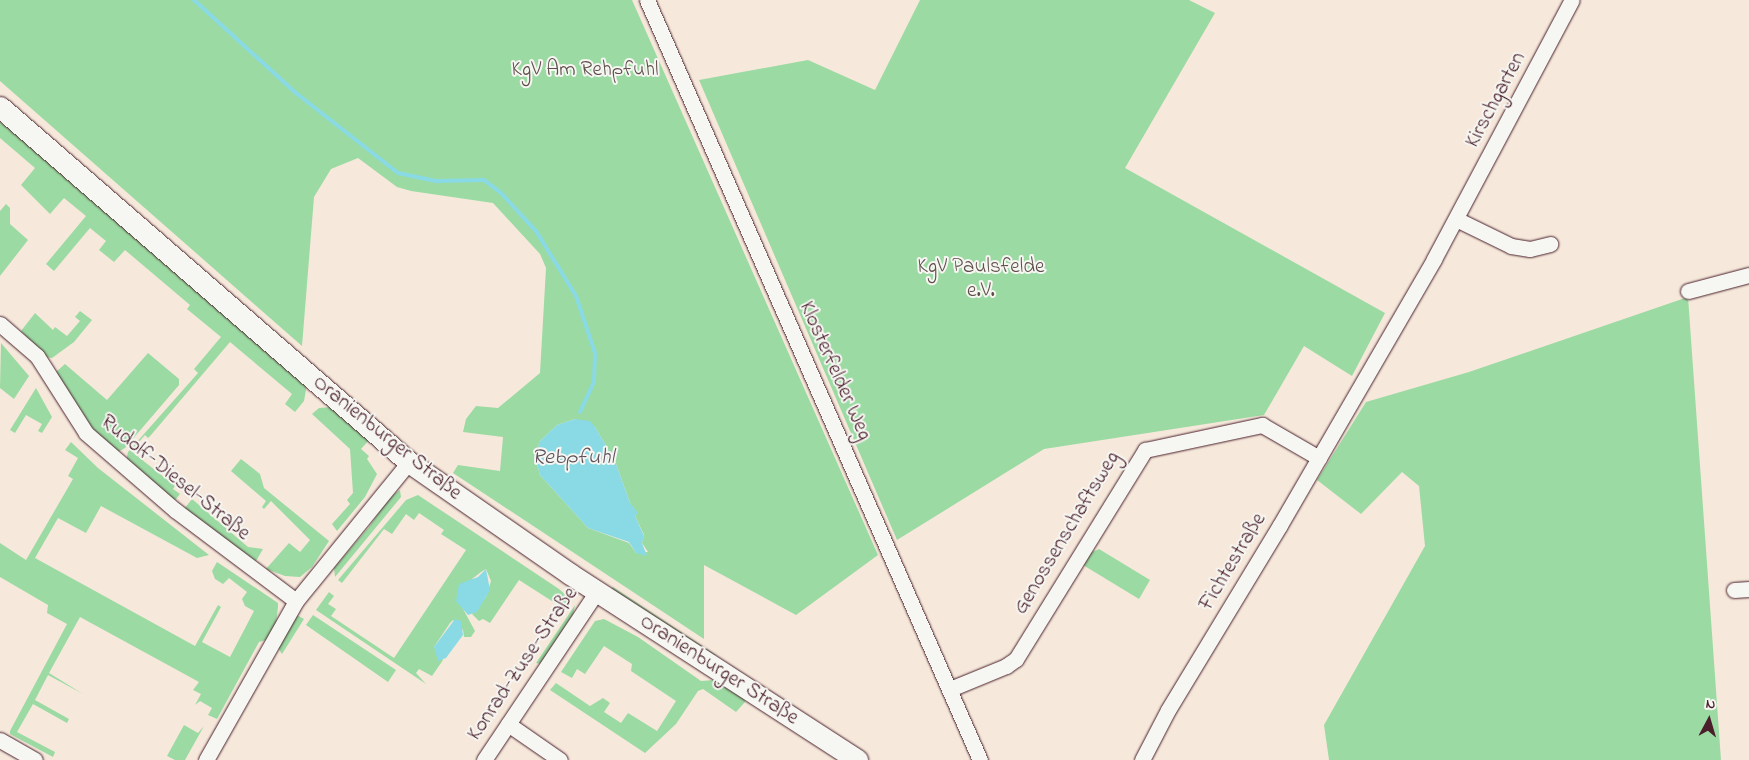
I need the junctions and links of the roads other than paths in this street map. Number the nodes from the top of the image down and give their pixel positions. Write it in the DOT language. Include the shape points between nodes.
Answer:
graph roads {
  1 [pos="647,0"];
  2 [pos="1572,0"];
  3 [pos="0,107"];
  4 [pos="1456,219"];
  5 [pos="1550,244"];
  6 [pos="1749,275"];
  7 [pos="1688,291"];
  8 [pos="2,329"];
  9 [pos="1361,386"];
  10 [pos="1319,458"];
  11 [pos="409,462"];
  12 [pos="597,592"];
  13 [pos="296,601"];
  14 [pos="950,689"];
  15 [pos="508,724"];
  16 [pos="0,740"];
  17 [pos="35,760"];
  18 [pos="206,760"];
  19 [pos="484,760"];
  20 [pos="560,760"];
  21 [pos="857,760"];
  22 [pos="980,760"];
  23 [pos="1142,760"];
  1 -- 14 [label="street, Klosterfelder Weg"];
  2 -- 4 [label="street, Kirschgarten"];
  3 -- 11 [label="main road, Oranienburger Straße"];
  4 -- 5 [label="street" via="1511,246 1530,249"];
  4 -- 9 [label="street, Kirschgarten"];
  6 -- 7 [label="street"];
  8 -- 13 [label="street, Rudolf-Diesel-Straße" via="37,356 86,433 175,510"];
  9 -- 10 [label="street, Fichtestraße"];
  10 -- 14 [label="street, Genossenschaftsweg" via="1262,425 1145,450 1016,659"];
  10 -- 23 [label="street, Fichtestraße" via="1168,710"];
  11 -- 12 [label="main road, Oranienburger Straße"];
  11 -- 13 [label="street"];
  12 -- 15 [label="street, Konrad-Zuse-Straße"];
  12 -- 21 [label="main road, Oranienburger Straße"];
  13 -- 18 [label="street"];
  14 -- 22 [label="street, Klosterfelder Weg"];
  15 -- 19 [label="street, Konrad-Zuse-Straße"];
  15 -- 20 [label="street"];
  16 -- 17 [label="street"];
}
